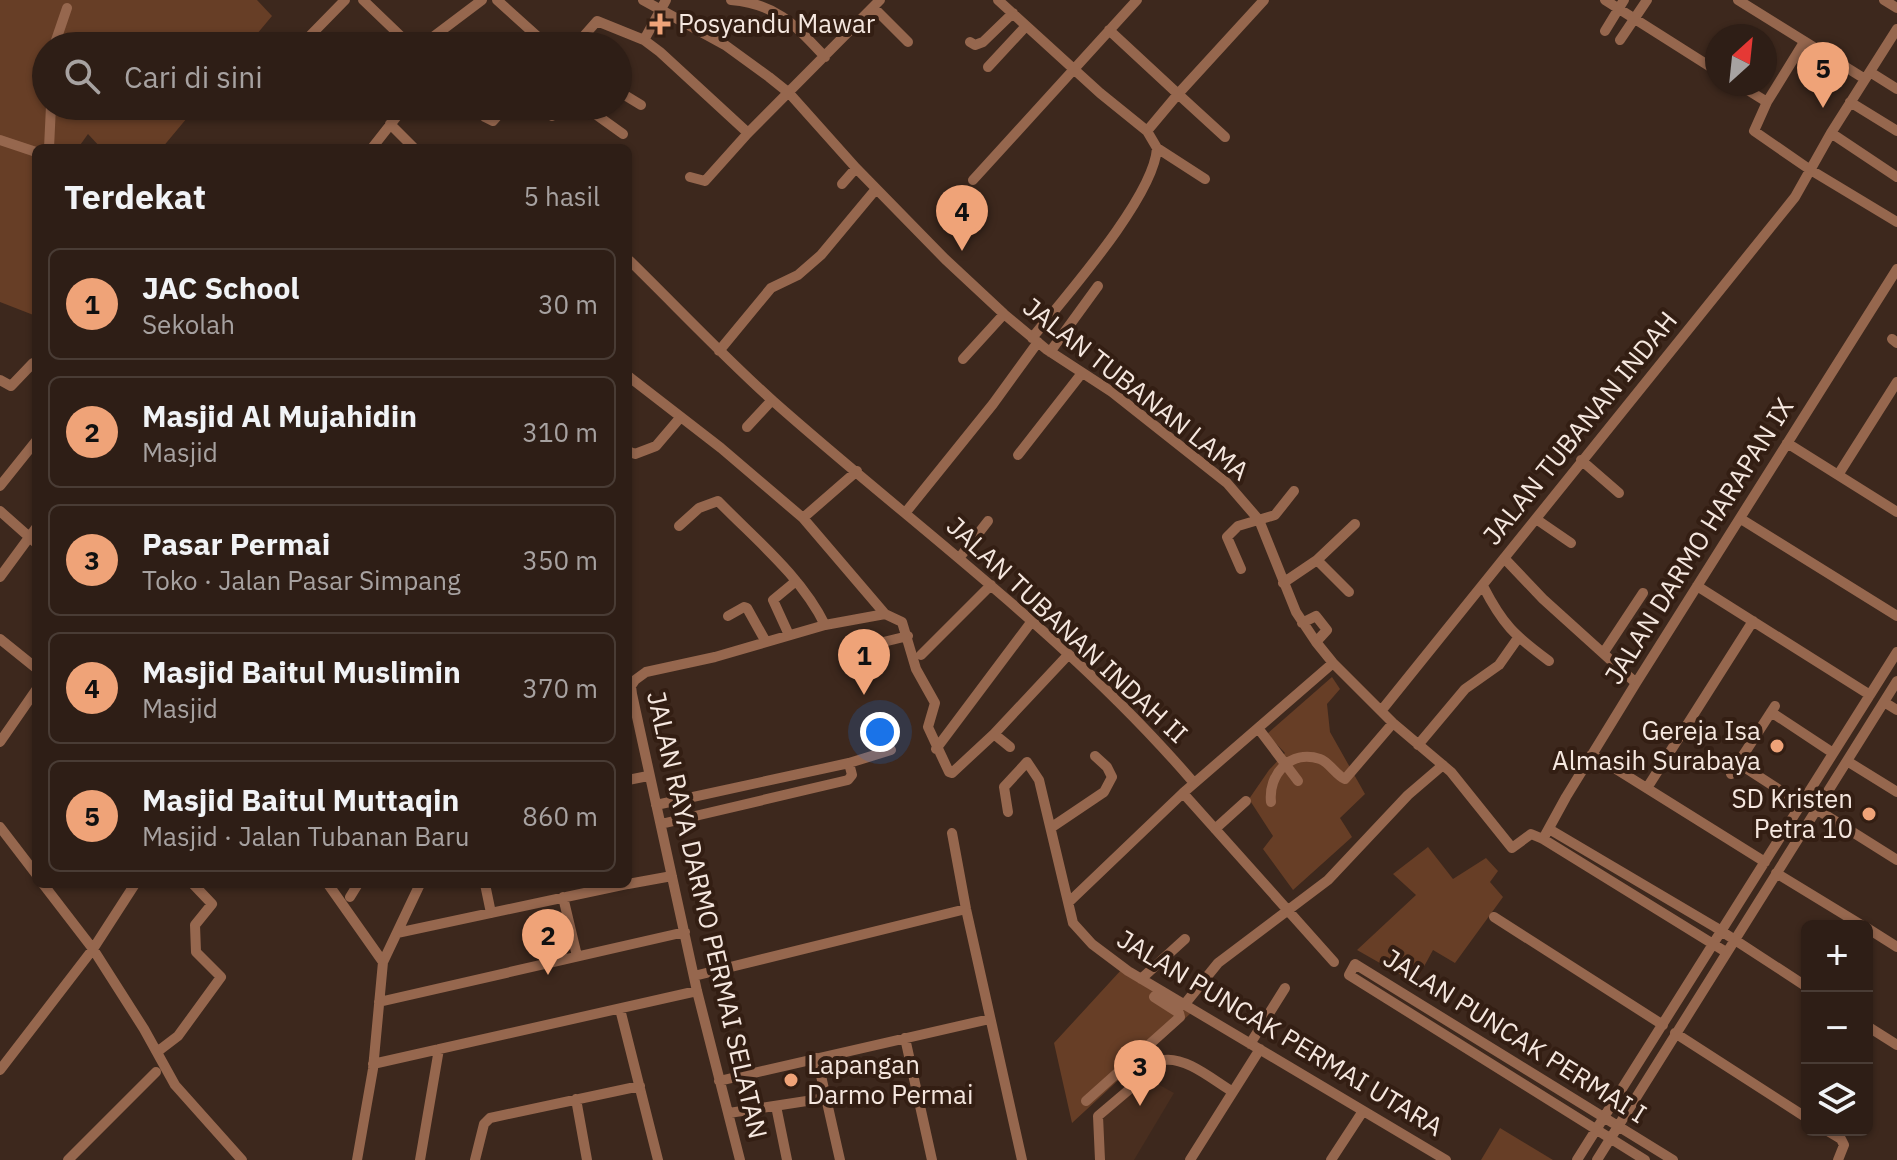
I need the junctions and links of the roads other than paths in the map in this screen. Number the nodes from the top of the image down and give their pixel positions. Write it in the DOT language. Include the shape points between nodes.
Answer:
graph roads {
  1 [pos="345,0"];
  2 [pos="363,0"];
  3 [pos="481,0"];
  4 [pos="497,0"];
  5 [pos="643,0"];
  6 [pos="666,0"];
  7 [pos="731,0"];
  8 [pos="998,0"];
  9 [pos="1137,0"];
  10 [pos="1264,0"];
  11 [pos="1605,0"];
  12 [pos="1647,0"];
  13 [pos="1738,0"];
  14 [pos="1884,0"];
  15 [pos="877,4"];
  16 [pos="67,8"];
  17 [pos="1897,8"];
  18 [pos="661,11"];
  19 [pos="1626,11"];
  20 [pos="1013,13"];
  21 [pos="1026,26"];
  22 [pos="1897,29"];
  23 [pos="1109,30"];
  24 [pos="1605,31"];
  25 [pos="59,32"];
  26 [pos="314,32"];
  27 [pos="396,32"];
  28 [pos="439,32"];
  29 [pos="532,32"];
  30 [pos="587,32"];
  31 [pos="624,32"];
  32 [pos="632,35"];
  33 [pos="644,40"];
  34 [pos="1620,40"];
  35 [pos="1894,41"];
  36 [pos="908,42"];
  37 [pos="970,42"];
  38 [pos="1804,42"];
  39 [pos="825,57"];
  40 [pos="1705,63"];
  41 [pos="988,67"];
  42 [pos="1073,69"];
  43 [pos="1867,75"];
  44 [pos="1897,89"];
  45 [pos="789,93"];
  46 [pos="1178,94"];
  47 [pos="1757,96"];
  48 [pos="632,100"];
  49 [pos="1767,102"];
  50 [pos="1850,102"];
  51 [pos="641,105"];
  52 [pos="50,120"];
  53 [pos="393,120"];
  54 [pos="604,120"];
  55 [pos="390,124"];
  56 [pos="1147,131"];
  57 [pos="1897,131"];
  58 [pos="748,133"];
  59 [pos="1831,133"];
  60 [pos="623,134"];
  61 [pos="1225,137"];
  62 [pos="0,140"];
  63 [pos="49,144"];
  64 [pos="375,144"];
  65 [pos="410,144"];
  66 [pos="1157,148"];
  67 [pos="32,151"];
  68 [pos="856,168"];
  69 [pos="1809,169"];
  70 [pos="690,177"];
  71 [pos="1897,177"];
  72 [pos="1205,179"];
  73 [pos="973,180"];
  74 [pos="842,184"];
  75 [pos="876,189"];
  76 [pos="1897,222"];
  77 [pos="632,263"];
  78 [pos="1897,269"];
  79 [pos="1098,286"];
  80 [pos="1004,314"];
  81 [pos="1035,340"];
  82 [pos="719,351"];
  83 [pos="1050,352"];
  84 [pos="963,359"];
  85 [pos="32,364"];
  86 [pos="1082,373"];
  87 [pos="632,379"];
  88 [pos="0,380"];
  89 [pos="1897,382"];
  90 [pos="772,400"];
  91 [pos="679,419"];
  92 [pos="747,427"];
  93 [pos="1787,443"];
  94 [pos="32,446"];
  95 [pos="632,453"];
  96 [pos="1018,455"];
  97 [pos="1581,460"];
  98 [pos="857,471"];
  99 [pos="1838,475"];
  100 [pos="0,486"];
  101 [pos="1294,491"];
  102 [pos="1619,493"];
  103 [pos="1896,510"];
  104 [pos="0,511"];
  105 [pos="906,512"];
  106 [pos="803,518"];
  107 [pos="1536,519"];
  108 [pos="1741,519"];
  109 [pos="1259,520"];
  110 [pos="988,521"];
  111 [pos="1355,524"];
  112 [pos="679,526"];
  113 [pos="32,540"];
  114 [pos="1571,543"];
  115 [pos="960,557"];
  116 [pos="1504,558"];
  117 [pos="1317,560"];
  118 [pos="1241,569"];
  119 [pos="0,577"];
  120 [pos="796,581"];
  121 [pos="1283,583"];
  122 [pos="991,585"];
  123 [pos="1483,586"];
  124 [pos="1697,586"];
  125 [pos="1349,592"];
  126 [pos="1643,593"];
  127 [pos="885,614"];
  128 [pos="728,616"];
  129 [pos="1897,616"];
  130 [pos="1032,621"];
  131 [pos="1753,621"];
  132 [pos="1302,623"];
  133 [pos="825,625"];
  134 [pos="789,635"];
  135 [pos="908,636"];
  136 [pos="1518,638"];
  137 [pos="0,639"];
  138 [pos="766,642"];
  139 [pos="1316,642"];
  140 [pos="871,645"];
  141 [pos="1604,652"];
  142 [pos="1897,652"];
  143 [pos="921,655"];
  144 [pos="1068,655"];
  145 [pos="1549,661"];
  146 [pos="1333,663"];
  147 [pos="32,665"];
  148 [pos="1897,681"];
  149 [pos="1636,683"];
  150 [pos="632,684"];
  151 [pos="632,694"];
  152 [pos="1870,695"];
  153 [pos="32,696"];
  154 [pos="1884,702"];
  155 [pos="1897,710"];
  156 [pos="1381,711"];
  157 [pos="1393,723"];
  158 [pos="1258,728"];
  159 [pos="994,734"];
  160 [pos="0,742"];
  161 [pos="1418,745"];
  162 [pos="1010,747"];
  163 [pos="936,749"];
  164 [pos="891,750"];
  165 [pos="1833,753"];
  166 [pos="1592,754"];
  167 [pos="1095,756"];
  168 [pos="1847,761"];
  169 [pos="849,763"];
  170 [pos="1286,763"];
  171 [pos="1738,763"];
  172 [pos="1443,765"];
  173 [pos="825,768"];
  174 [pos="1731,774"];
  175 [pos="648,776"];
  176 [pos="778,778"];
  177 [pos="632,779"];
  178 [pos="1298,781"];
  179 [pos="1194,783"];
  180 [pos="829,784"];
  181 [pos="1647,788"];
  182 [pos="1897,792"];
  183 [pos="1183,793"];
  184 [pos="782,795"];
  185 [pos="1246,801"];
  186 [pos="1271,802"];
  187 [pos="1801,804"];
  188 [pos="656,805"];
  189 [pos="1816,809"];
  190 [pos="1008,812"];
  191 [pos="661,824"];
  192 [pos="0,827"];
  193 [pos="1052,827"];
  194 [pos="1215,829"];
  195 [pos="1549,829"];
  196 [pos="952,833"];
  197 [pos="1543,839"];
  198 [pos="1897,860"];
  199 [pos="1765,862"];
  200 [pos="32,869"];
  201 [pos="1776,873"];
  202 [pos="672,876"];
  203 [pos="632,883"];
  204 [pos="46,888"];
  205 [pos="132,888"];
  206 [pos="197,888"];
  207 [pos="331,888"];
  208 [pos="356,888"];
  209 [pos="418,888"];
  210 [pos="486,888"];
  211 [pos="597,888"];
  212 [pos="350,897"];
  213 [pos="563,897"];
  214 [pos="1069,902"];
  215 [pos="966,909"];
  216 [pos="1289,912"];
  217 [pos="491,913"];
  218 [pos="1494,917"];
  219 [pos="1853,920"];
  220 [pos="1721,931"];
  221 [pos="685,932"];
  222 [pos="1873,932"];
  223 [pos="397,933"];
  224 [pos="1185,939"];
  225 [pos="1737,942"];
  226 [pos="1713,944"];
  227 [pos="1897,947"];
  228 [pos="93,949"];
  229 [pos="1726,952"];
  230 [pos="577,956"];
  231 [pos="383,962"];
  232 [pos="1334,962"];
  233 [pos="694,976"];
  234 [pos="1141,979"];
  235 [pos="1801,983"];
  236 [pos="1285,988"];
  237 [pos="1160,990"];
  238 [pos="697,991"];
  239 [pos="379,1002"];
  240 [pos="1184,1005"];
  241 [pos="620,1009"];
  242 [pos="1433,1011"];
  243 [pos="990,1019"];
  244 [pos="1426,1022"];
  245 [pos="1663,1025"];
  246 [pos="1873,1030"];
  247 [pos="1675,1033"];
  248 [pos="905,1038"];
  249 [pos="1897,1045"];
  250 [pos="1255,1046"];
  251 [pos="439,1049"];
  252 [pos="157,1052"];
  253 [pos="817,1058"];
  254 [pos="373,1064"];
  255 [pos="0,1070"];
  256 [pos="156,1072"];
  257 [pos="719,1081"];
  258 [pos="640,1086"];
  259 [pos="1233,1092"];
  260 [pos="826,1098"];
  261 [pos="576,1099"];
  262 [pos="1086,1101"];
  263 [pos="776,1106"];
  264 [pos="1363,1111"];
  265 [pos="729,1113"];
  266 [pos="1801,1114"];
  267 [pos="1605,1116"];
  268 [pos="1619,1125"];
  269 [pos="1596,1129"];
  270 [pos="1836,1136"];
  271 [pos="1610,1138"];
  272 [pos="68,1160"];
  273 [pos="242,1160"];
  274 [pos="357,1160"];
  275 [pos="420,1160"];
  276 [pos="475,1160"];
  277 [pos="587,1160"];
  278 [pos="658,1160"];
  279 [pos="740,1160"];
  280 [pos="787,1160"];
  281 [pos="840,1160"];
  282 [pos="932,1160"];
  283 [pos="1022,1160"];
  284 [pos="1100,1160"];
  285 [pos="1190,1160"];
  286 [pos="1331,1160"];
  287 [pos="1446,1160"];
  288 [pos="1577,1160"];
  289 [pos="1597,1160"];
  290 [pos="1645,1160"];
  291 [pos="1673,1160"];
  292 [pos="1838,1160"];
  1 -- 26 [label="street"];
  2 -- 27 [label="street"];
  3 -- 28 [label="street"];
  4 -- 29 [label="street"];
  5 -- 18 [label="street, JALAN TUBANAN LAMA"];
  6 -- 18 [label="street"];
  7 -- 39 [label="street" via="762,5 787,18"];
  8 -- 20 [label="street"];
  9 -- 23 [label="street"];
  10 -- 46 [label="street"];
  11 -- 19 [label="street"];
  12 -- 19 [label="street"];
  13 -- 38 [label="street"];
  14 -- 17 [label="street"];
  15 -- 36 [label="street"];
  15 -- 39 [label="street"];
  16 -- 25 [label="street"];
  18 -- 33 [label="street"];
  18 -- 45 [label="street, JALAN TUBANAN LAMA" via="725,45"];
  19 -- 24 [label="street"];
  19 -- 34 [label="street"];
  19 -- 40 [label="street"];
  20 -- 21 [label="street"];
  20 -- 37 [label="street" via="983,42"];
  21 -- 41 [label="street"];
  21 -- 42 [label="street"];
  22 -- 35 [label="street, JALAN TUBANAN INDAH"];
  23 -- 42 [label="street"];
  23 -- 46 [label="street"];
  30 -- 31 [label="street" via="597,21"];
  32 -- 33 [label="street"];
  33 -- 58 [label="street"];
  35 -- 43 [label="street, JALAN TUBANAN INDAH"];
  38 -- 43 [label="street"];
  38 -- 49 [label="street"];
  39 -- 45 [label="street"];
  42 -- 56 [label="street"];
  42 -- 73 [label="street"];
  43 -- 44 [label="street"];
  43 -- 50 [label="street, JALAN TUBANAN INDAH"];
  45 -- 58 [label="street"];
  45 -- 68 [label="street, JALAN TUBANAN LAMA"];
  46 -- 56 [label="street"];
  46 -- 61 [label="street"];
  47 -- 49 [label="street"];
  48 -- 51 [label="street"];
  49 -- 69 [label="street" via="1754,131"];
  50 -- 57 [label="street"];
  50 -- 59 [label="street, JALAN TUBANAN INDAH"];
  52 -- 63 [label="street"];
  53 -- 55 [label="street"];
  54 -- 60 [label="street"];
  55 -- 64 [label="street"];
  55 -- 65 [label="street"];
  56 -- 66 [label="street"];
  58 -- 70 [label="street" via="705,181"];
  59 -- 69 [label="street, JALAN TUBANAN INDAH"];
  59 -- 71 [label="street"];
  62 -- 67 [label="street"];
  66 -- 72 [label="street"];
  66 -- 81 [label="street" via="1125,218"];
  68 -- 74 [label="street"];
  68 -- 75 [label="street, JALAN TUBANAN LAMA"];
  69 -- 76 [label="street"];
  69 -- 97 [label="street, JALAN TUBANAN INDAH" via="1795,197"];
  75 -- 80 [label="street, JALAN TUBANAN LAMA"];
  75 -- 82 [label="street" via="821,255 801,273 771,288"];
  77 -- 82 [label="street, JALAN TUBANAN INDAH II"];
  78 -- 93 [label="street, JALAN DARMO HARAPAN IX"];
  79 -- 83 [label="street"];
  80 -- 81 [label="street, JALAN TUBANAN LAMA"];
  80 -- 84 [label="street"];
  81 -- 83 [label="street, JALAN TUBANAN LAMA"];
  81 -- 105 [label="street" via="993,404"];
  82 -- 90 [label="street, JALAN TUBANAN INDAH II"];
  83 -- 86 [label="street, JALAN TUBANAN LAMA"];
  85 -- 88 [label="street" via="11,386"];
  86 -- 96 [label="street"];
  86 -- 109 [label="street, JALAN TUBANAN LAMA" via="1227,483"];
  87 -- 91 [label="street"];
  89 -- 99 [label="street"];
  90 -- 92 [label="street"];
  90 -- 98 [label="street, JALAN TUBANAN INDAH II"];
  91 -- 95 [label="street" via="656,446"];
  91 -- 106 [label="street"];
  93 -- 99 [label="street"];
  93 -- 108 [label="street, JALAN DARMO HARAPAN IX"];
  94 -- 100 [label="street"];
  97 -- 102 [label="street"];
  97 -- 107 [label="street, JALAN TUBANAN INDAH"];
  98 -- 105 [label="street, JALAN TUBANAN INDAH II"];
  98 -- 106 [label="street"];
  99 -- 103 [label="street"];
  101 -- 109 [label="street" via="1277,513"];
  104 -- 113 [label="street"];
  105 -- 115 [label="street, JALAN TUBANAN INDAH II"];
  106 -- 127 [label="street"];
  107 -- 114 [label="street"];
  107 -- 116 [label="street, JALAN TUBANAN INDAH"];
  108 -- 124 [label="street, JALAN DARMO HARAPAN IX"];
  108 -- 129 [label="street"];
  109 -- 118 [label="street" via="1238,526 1227,537"];
  109 -- 121 [label="street, JALAN TUBANAN LAMA"];
  110 -- 115 [label="street"];
  111 -- 117 [label="street"];
  112 -- 120 [label="street" via="716,500"];
  113 -- 119 [label="street"];
  115 -- 122 [label="street, JALAN TUBANAN INDAH II"];
  116 -- 123 [label="street, JALAN TUBANAN INDAH"];
  116 -- 141 [label="street"];
  117 -- 121 [label="street"];
  117 -- 125 [label="street"];
  120 -- 133 [label="street"];
  120 -- 134 [label="street" via="773,600"];
  121 -- 132 [label="street, JALAN TUBANAN LAMA"];
  122 -- 130 [label="street, JALAN TUBANAN INDAH II"];
  122 -- 143 [label="street"];
  123 -- 136 [label="street" via="1492,607"];
  123 -- 156 [label="street, JALAN TUBANAN INDAH"];
  124 -- 131 [label="street"];
  124 -- 149 [label="street, JALAN DARMO HARAPAN IX"];
  126 -- 141 [label="street"];
  127 -- 133 [label="street"];
  127 -- 135 [label="street" via="902,622"];
  128 -- 138 [label="street" via="747,608"];
  130 -- 144 [label="street, JALAN TUBANAN INDAH II"];
  130 -- 163 [label="street"];
  131 -- 152 [label="street"];
  131 -- 181 [label="street"];
  132 -- 139 [label="street, JALAN TUBANAN LAMA"];
  132 -- 139 [label="street" via="1316,616 1327,630"];
  133 -- 134 [label="street"];
  134 -- 138 [label="street"];
  135 -- 140 [label="street"];
  135 -- 163 [label="street" via="916,669 935,703 927,724"];
  136 -- 145 [label="street"];
  136 -- 161 [label="street" via="1499,665 1465,689"];
  137 -- 147 [label="street"];
  138 -- 150 [label="street, JALAN RAYA DARMO PERMAI SELATAN" via="646,672"];
  139 -- 146 [label="street, JALAN TUBANAN LAMA"];
  141 -- 149 [label="street"];
  142 -- 152 [label="street"];
  144 -- 159 [label="street"];
  144 -- 179 [label="street, JALAN TUBANAN INDAH II"];
  146 -- 156 [label="street"];
  146 -- 158 [label="street"];
  148 -- 154 [label="street"];
  149 -- 166 [label="street, JALAN DARMO HARAPAN IX"];
  151 -- 175 [label="street, JALAN RAYA DARMO PERMAI SELATAN"];
  152 -- 165 [label="street"];
  153 -- 160 [label="street"];
  154 -- 155 [label="street"];
  154 -- 168 [label="street"];
  156 -- 157 [label="street"];
  157 -- 161 [label="street"];
  157 -- 170 [label="street" via="1345,779 1320,759"];
  158 -- 170 [label="street"];
  158 -- 179 [label="street"];
  159 -- 162 [label="street"];
  159 -- 163 [label="street" via="955,771 949,772"];
  161 -- 172 [label="street"];
  164 -- 169 [label="street"];
  165 -- 171 [label="street" via="1773,709"];
  165 -- 187 [label="street"];
  166 -- 181 [label="street"];
  166 -- 195 [label="street, JALAN DARMO HARAPAN IX"];
  167 -- 193 [label="street" via="1112,777 1109,785"];
  168 -- 182 [label="street"];
  168 -- 189 [label="street"];
  169 -- 173 [label="street"];
  169 -- 180 [label="street" via="851,778"];
  170 -- 178 [label="street"];
  170 -- 186 [label="street" via="1272,781"];
  171 -- 174 [label="street"];
  171 -- 187 [label="street"];
  172 -- 197 [label="street" via="1512,848 1531,834"];
  172 -- 216 [label="street"];
  173 -- 176 [label="street"];
  173 -- 180 [label="street"];
  175 -- 177 [label="street"];
  175 -- 188 [label="street, JALAN RAYA DARMO PERMAI SELATAN"];
  176 -- 184 [label="street"];
  176 -- 188 [label="street"];
  179 -- 183 [label="street"];
  180 -- 184 [label="street"];
  181 -- 199 [label="street"];
  183 -- 194 [label="street"];
  183 -- 214 [label="street"];
  184 -- 191 [label="street"];
  185 -- 194 [label="street"];
  187 -- 199 [label="street"];
  188 -- 191 [label="street, JALAN RAYA DARMO PERMAI SELATAN"];
  189 -- 198 [label="street"];
  189 -- 201 [label="street"];
  190 -- 193 [label="street, JALAN PUNCAK PERMAI UTARA" via="1004,787 1027,762 1039,780"];
  191 -- 202 [label="street, JALAN RAYA DARMO PERMAI SELATAN"];
  192 -- 200 [label="street"];
  193 -- 214 [label="street, JALAN PUNCAK PERMAI UTARA"];
  194 -- 216 [label="street"];
  195 -- 197 [label="street, JALAN DARMO HARAPAN IX"];
  195 -- 220 [label="street"];
  196 -- 215 [label="street"];
  197 -- 226 [label="street"];
  199 -- 220 [label="street"];
  201 -- 219 [label="street"];
  201 -- 225 [label="street"];
  202 -- 203 [label="street"];
  202 -- 221 [label="street, JALAN RAYA DARMO PERMAI SELATAN"];
  204 -- 228 [label="street"];
  205 -- 228 [label="street"];
  206 -- 252 [label="street" via="212,904 195,925 196,952 221,977 178,1036"];
  207 -- 231 [label="street"];
  208 -- 212 [label="street"];
  209 -- 223 [label="street"];
  210 -- 217 [label="street"];
  211 -- 213 [label="street"];
  213 -- 217 [label="street"];
  213 -- 230 [label="street"];
  214 -- 234 [label="street, JALAN PUNCAK PERMAI UTARA" via="1073,923 1092,944"];
  215 -- 233 [label="street"];
  215 -- 243 [label="street"];
  216 -- 232 [label="street"];
  216 -- 240 [label="street" via="1218,963"];
  217 -- 223 [label="street"];
  218 -- 245 [label="street"];
  220 -- 225 [label="street"];
  220 -- 226 [label="street"];
  221 -- 230 [label="street"];
  221 -- 233 [label="street, JALAN RAYA DARMO PERMAI SELATAN"];
  222 -- 227 [label="street"];
  223 -- 231 [label="street"];
  224 -- 234 [label="street"];
  225 -- 229 [label="street"];
  225 -- 235 [label="street"];
  226 -- 229 [label="street"];
  226 -- 245 [label="street"];
  228 -- 252 [label="street"];
  228 -- 255 [label="street"];
  229 -- 247 [label="street"];
  230 -- 239 [label="street"];
  231 -- 239 [label="street"];
  233 -- 238 [label="street, JALAN RAYA DARMO PERMAI SELATAN"];
  234 -- 237 [label="street, JALAN PUNCAK PERMAI UTARA"];
  236 -- 250 [label="street"];
  237 -- 240 [label="street, JALAN PUNCAK PERMAI UTARA"];
  237 -- 262 [label="street" via="1154,997 1181,1015"];
  238 -- 241 [label="street"];
  238 -- 257 [label="street, JALAN RAYA DARMO PERMAI SELATAN"];
  239 -- 254 [label="street"];
  240 -- 250 [label="street, JALAN PUNCAK PERMAI UTARA"];
  241 -- 251 [label="street"];
  241 -- 258 [label="street"];
  242 -- 244 [label="street"];
  242 -- 244 [label="street, JALAN PUNCAK PERMAI I" via="1355,964 1349,975"];
  242 -- 267 [label="street, JALAN PUNCAK PERMAI I"];
  243 -- 248 [label="street"];
  243 -- 283 [label="street"];
  244 -- 269 [label="street, JALAN PUNCAK PERMAI I"];
  245 -- 267 [label="street"];
  246 -- 249 [label="street"];
  247 -- 266 [label="street"];
  247 -- 268 [label="street"];
  248 -- 253 [label="street"];
  248 -- 282 [label="street"];
  250 -- 259 [label="street"];
  250 -- 264 [label="street, JALAN PUNCAK PERMAI UTARA"];
  251 -- 254 [label="street"];
  251 -- 275 [label="street"];
  252 -- 273 [label="street" via="175,1085"];
  253 -- 257 [label="street"];
  253 -- 260 [label="street"];
  254 -- 274 [label="street"];
  256 -- 272 [label="street"];
  257 -- 265 [label="street, JALAN RAYA DARMO PERMAI SELATAN"];
  258 -- 261 [label="street"];
  258 -- 278 [label="street"];
  259 -- 284 [label="street" via="1175,1059 1164,1060 1098,1116"];
  259 -- 285 [label="street"];
  260 -- 263 [label="street"];
  260 -- 281 [label="street"];
  261 -- 276 [label="street" via="487,1120"];
  261 -- 277 [label="street"];
  263 -- 265 [label="street"];
  263 -- 280 [label="street"];
  264 -- 286 [label="street"];
  264 -- 287 [label="street, JALAN PUNCAK PERMAI UTARA"];
  265 -- 279 [label="street, JALAN RAYA DARMO PERMAI SELATAN"];
  267 -- 268 [label="street, JALAN PUNCAK PERMAI I"];
  267 -- 269 [label="street"];
  268 -- 271 [label="street"];
  268 -- 291 [label="street, JALAN PUNCAK PERMAI I"];
  269 -- 271 [label="street, JALAN PUNCAK PERMAI I"];
  269 -- 288 [label="street"];
  270 -- 292 [label="street" via="1844,1145"];
  271 -- 289 [label="street"];
  271 -- 290 [label="street, JALAN PUNCAK PERMAI I"];
}
